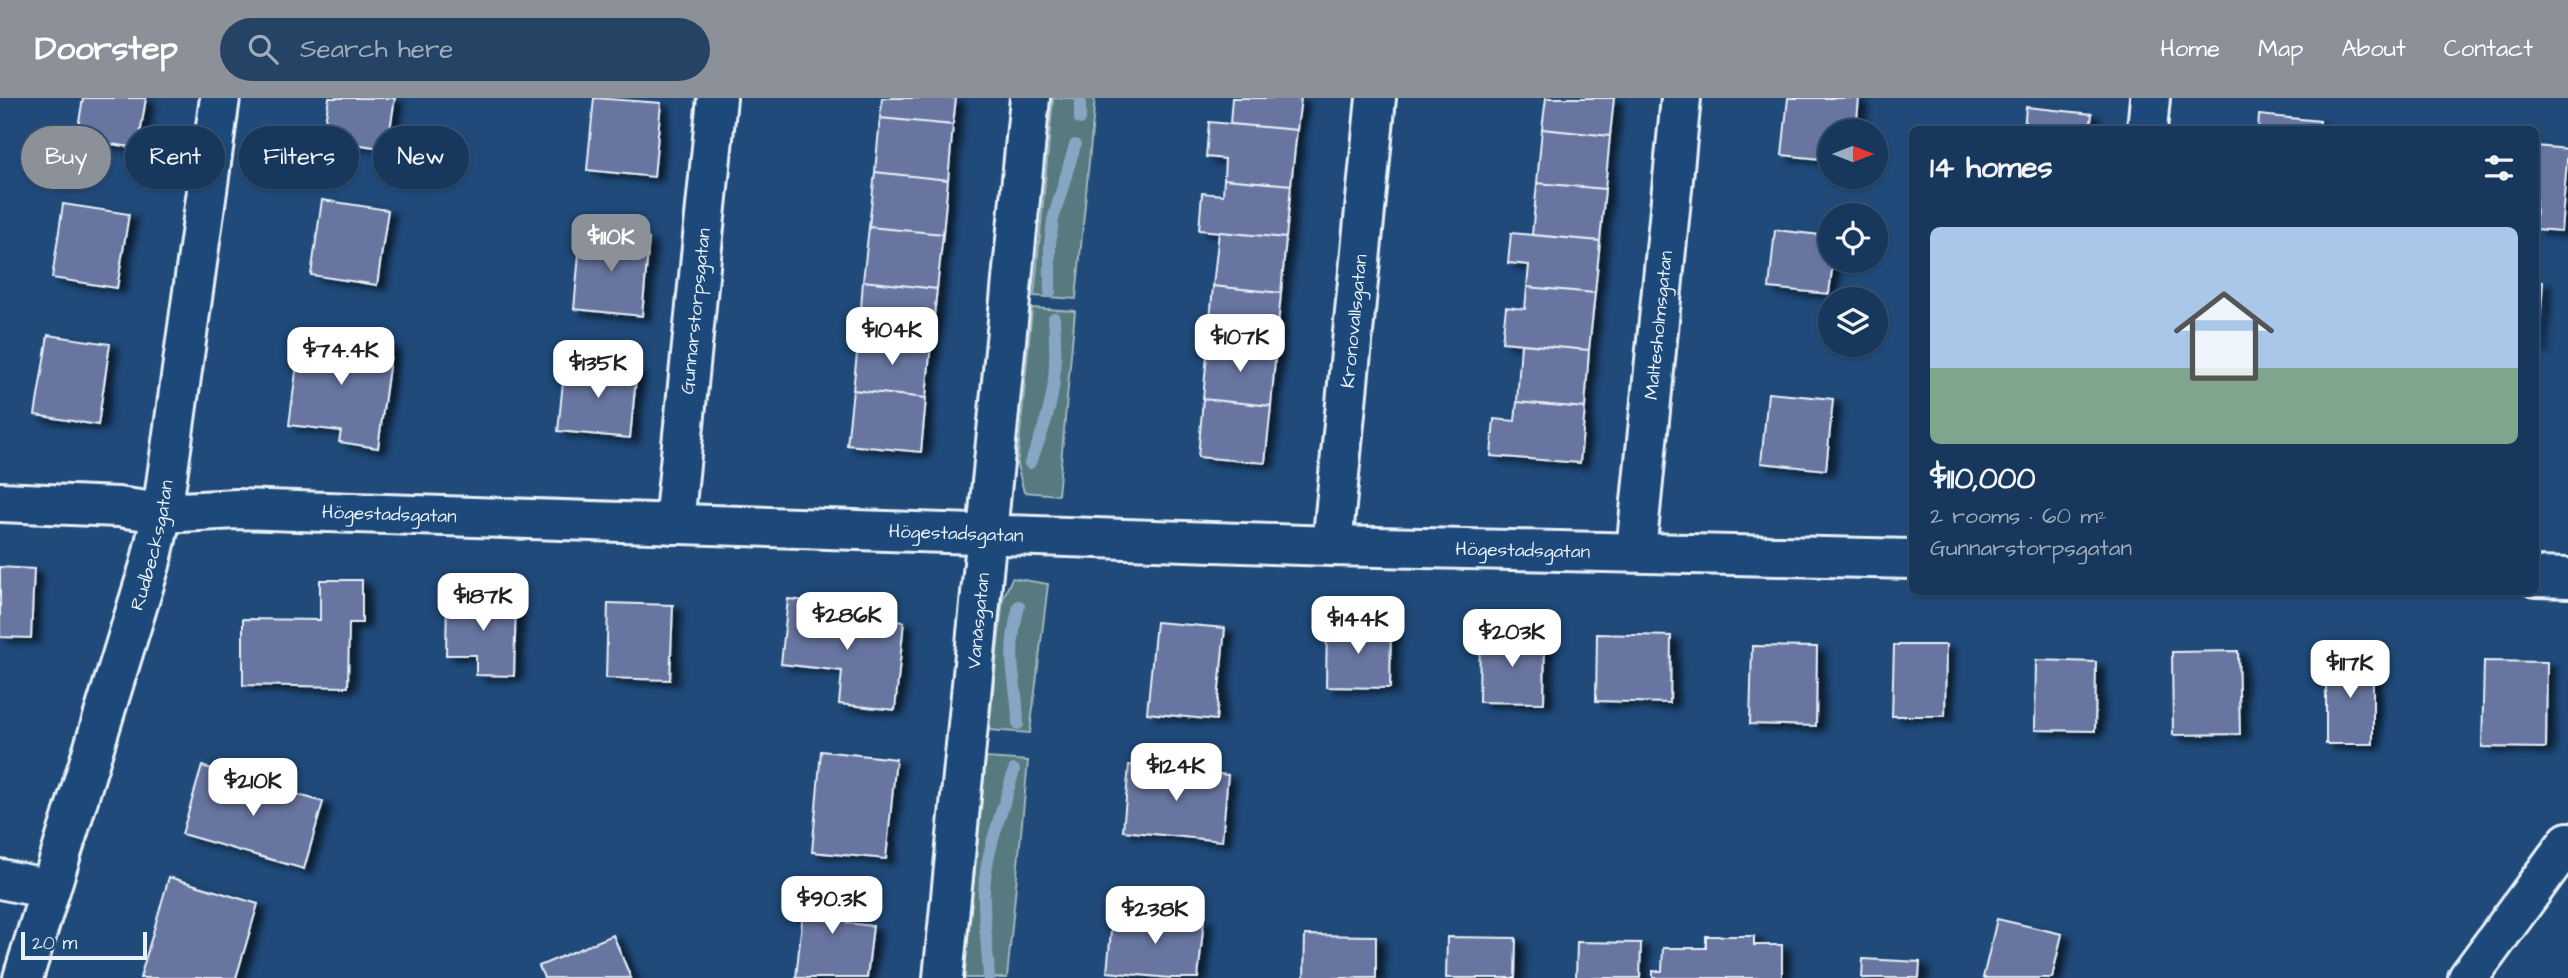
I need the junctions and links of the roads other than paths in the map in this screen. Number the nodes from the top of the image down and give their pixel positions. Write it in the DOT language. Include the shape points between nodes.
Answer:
graph roads {
  1 [pos="220,98"];
  2 [pos="717,98"];
  3 [pos="1030,98"];
  4 [pos="1376,98"];
  5 [pos="1681,98"];
  6 [pos="2150,98"];
  7 [pos="2147,126"];
  8 [pos="0,502"];
  9 [pos="162,513"];
  10 [pos="674,524"];
  11 [pos="986,534"];
  12 [pos="1332,546"];
  13 [pos="1636,552"];
  14 [pos="1909,559"];
  15 [pos="2539,577"];
  16 [pos="2568,578"];
  17 [pos="2568,842"];
  18 [pos="0,878"];
  19 [pos="50,889"];
  20 [pos="23,978"];
  21 [pos="943,978"];
  22 [pos="2468,978"];
  1 -- 9 [label="street, Rudbecksgatan"];
  2 -- 10 [label="street, Gunnarstorpsgatan"];
  3 -- 11 [label="street, Vanåsgatan"];
  4 -- 12 [label="street, Kronovallsgatan"];
  5 -- 13 [label="street, Maltesholmsgatan"];
  6 -- 7 [label="street"];
  8 -- 9 [label="street, Högestadsgatan"];
  9 -- 10 [label="street, Högestadsgatan" via="237,509"];
  9 -- 19 [label="street, Rudbecksgatan"];
  10 -- 11 [label="street, Högestadsgatan"];
  11 -- 12 [label="street, Högestadsgatan"];
  11 -- 21 [label="street, Vanåsgatan"];
  12 -- 13 [label="street, Högestadsgatan"];
  13 -- 14 [label="street, Högestadsgatan"];
  15 -- 16 [label="street"];
  17 -- 22 [label="street"];
  18 -- 19 [label="street"];
  19 -- 20 [label="street, Rudbecksgatan"];
}
